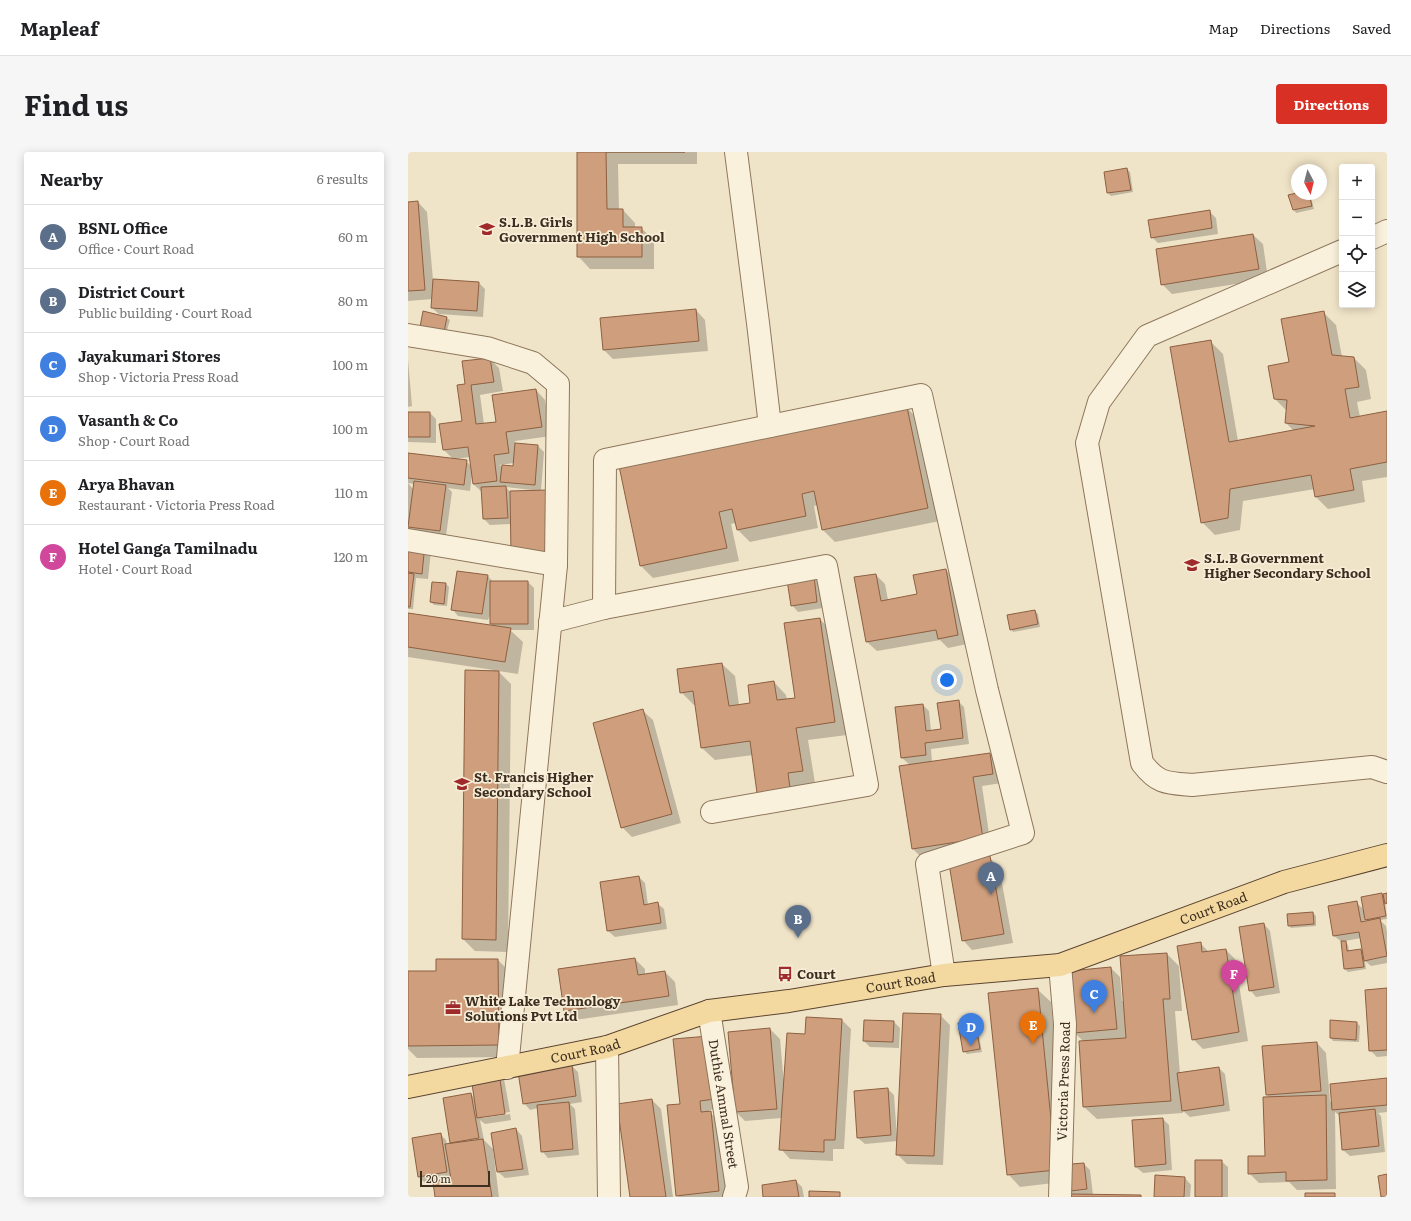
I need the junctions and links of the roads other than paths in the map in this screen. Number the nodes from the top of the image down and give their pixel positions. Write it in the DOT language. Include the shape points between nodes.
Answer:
graph roads {
  1 [pos="736,152"];
  2 [pos="1387,231"];
  3 [pos="1375,237"];
  4 [pos="1339,252"];
  5 [pos="408,335"];
  6 [pos="770,426"];
  7 [pos="408,540"];
  8 [pos="556,565"];
  9 [pos="604,608"];
  10 [pos="550,622"];
  11 [pos="1387,772"];
  12 [pos="712,812"];
  13 [pos="1387,855"];
  14 [pos="1060,965"];
  15 [pos="944,975"];
  16 [pos="709,1011"];
  17 [pos="607,1046"];
  18 [pos="507,1068"];
  19 [pos="408,1087"];
  20 [pos="609,1197"];
  21 [pos="734,1197"];
  22 [pos="1060,1197"];
  1 -- 6 [label="street"];
  2 -- 3 [label="street"];
  4 -- 11 [label="street" via="1147,336 1099,402 1087,443 1142,763 1151,776 1169,783 1192,785 1372,767"];
  5 -- 8 [label="street" via="487,348 533,363 558,384"];
  6 -- 9 [label="street" via="606,460"];
  6 -- 15 [label="street" via="921,395 987,690 1023,833 927,864"];
  7 -- 8 [label="street"];
  8 -- 10 [label="street"];
  9 -- 10 [label="street"];
  9 -- 12 [label="street" via="826,566 868,785"];
  10 -- 18 [label="street"];
  13 -- 14 [label="main road, Court Road" via="1284,882"];
  14 -- 15 [label="main road, Court Road"];
  14 -- 22 [label="street, Victoria Press Road" via="1065,1024"];
  15 -- 16 [label="main road, Court Road" via="789,1001"];
  16 -- 17 [label="main road, Court Road"];
  16 -- 21 [label="street, Duthie Ammal Street" via="737,1187"];
  17 -- 18 [label="main road, Court Road"];
  17 -- 20 [label="street"];
  18 -- 19 [label="main road, Court Road"];
}
